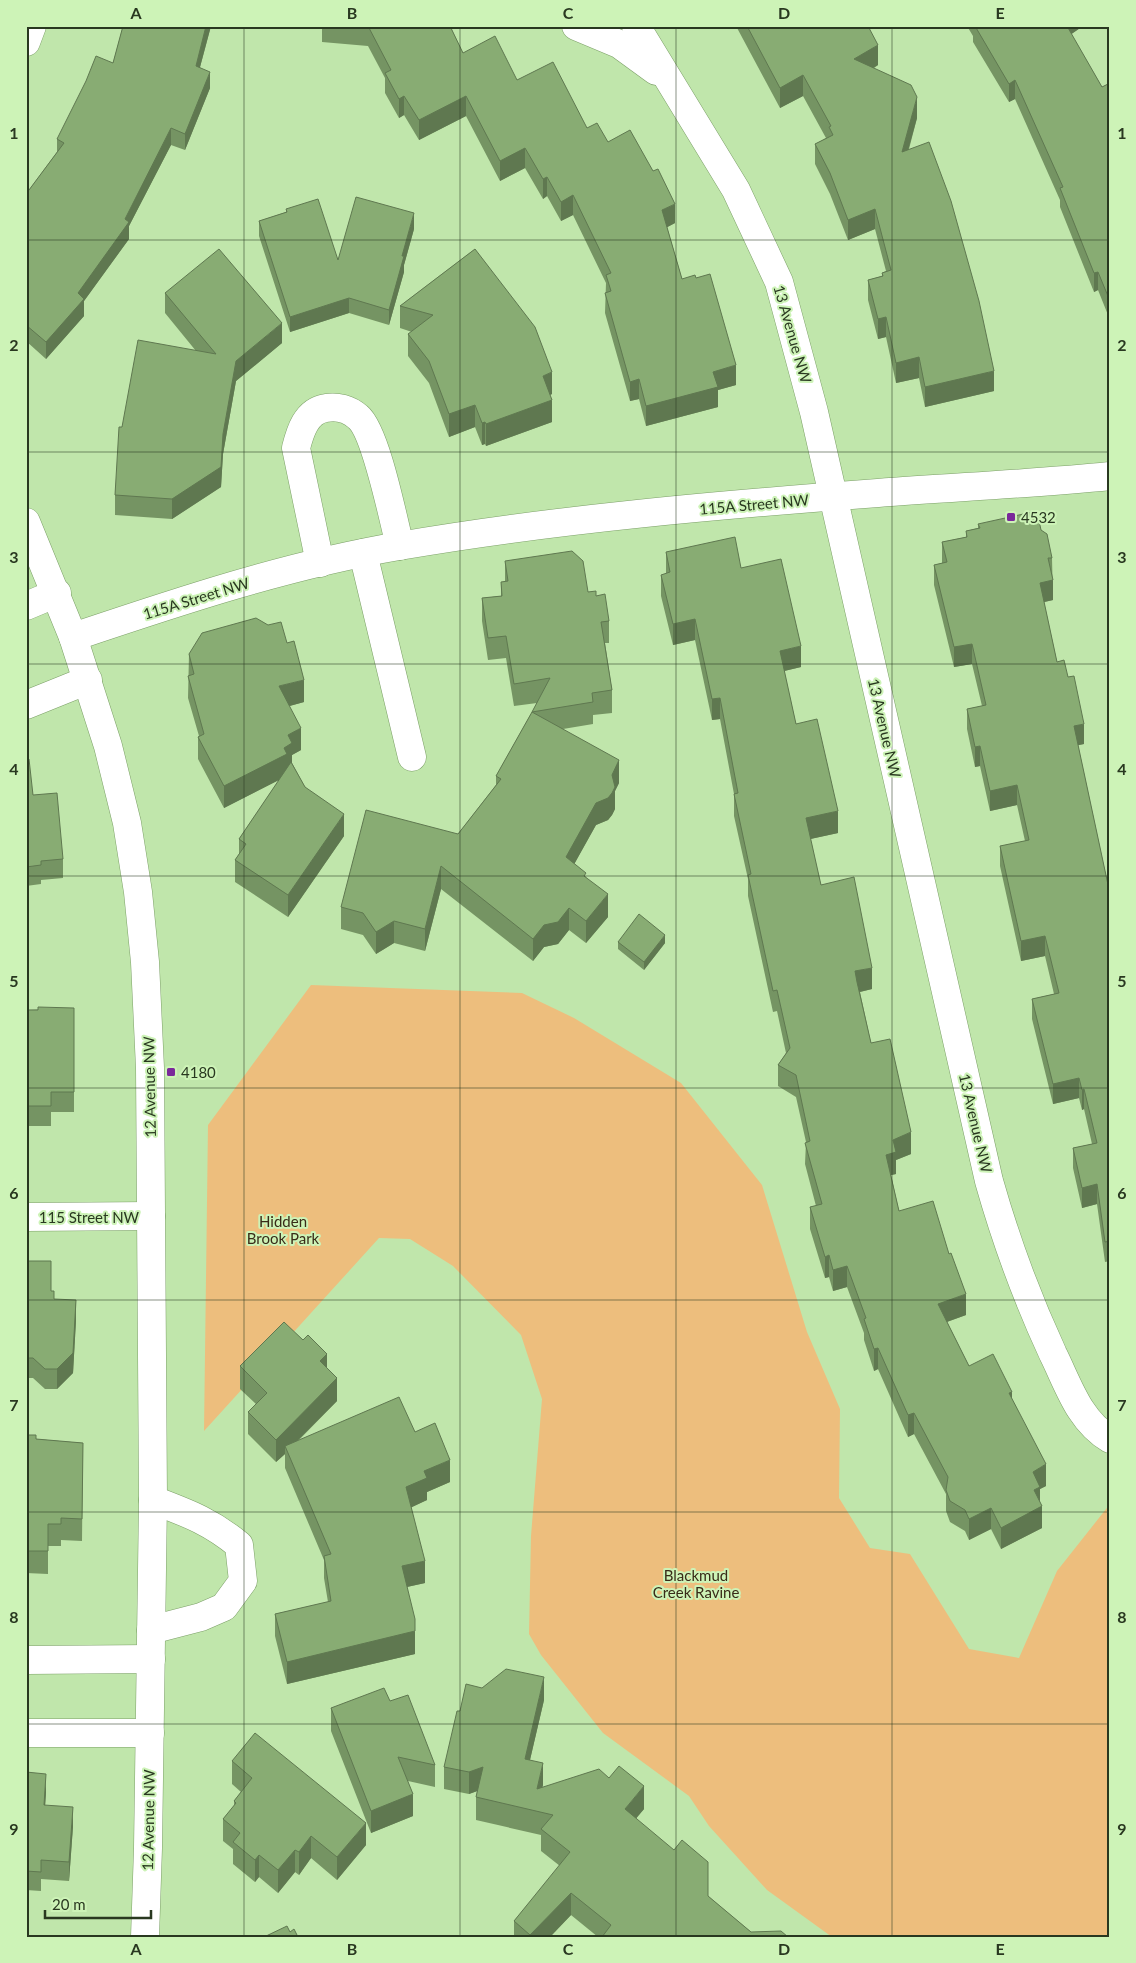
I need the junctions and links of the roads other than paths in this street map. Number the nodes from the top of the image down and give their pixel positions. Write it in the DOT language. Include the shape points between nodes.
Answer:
graph roads {
  1 [pos="32,26"];
  2 [pos="576,26"];
  3 [pos="636,26"];
  4 [pos="26,42"];
  5 [pos="673,85"];
  6 [pos="1110,476"];
  7 [pos="833,497"];
  8 [pos="26,522"];
  9 [pos="400,546"];
  10 [pos="363,553"];
  11 [pos="320,563"];
  12 [pos="57,593"];
  13 [pos="26,606"];
  14 [pos="73,638"];
  15 [pos="88,680"];
  16 [pos="26,705"];
  17 [pos="412,757"];
  18 [pos="151,1216"];
  19 [pos="26,1217"];
  20 [pos="1109,1439"];
  21 [pos="153,1500"];
  22 [pos="151,1630"];
  23 [pos="151,1659"];
  24 [pos="26,1660"];
  25 [pos="26,1733"];
  26 [pos="150,1733"];
  27 [pos="145,1937"];
  1 -- 4 [label="street"];
  2 -- 5 [label="street" via="619,44"];
  3 -- 5 [label="street, 13 Avenue NW"];
  5 -- 7 [label="street, 13 Avenue NW" via="736,190 779,282 799,348"];
  6 -- 7 [label="street, 115A Street NW"];
  7 -- 9 [label="street, 115A Street NW" via="587,519"];
  7 -- 20 [label="street, 13 Avenue NW" via="984,1162 1003,1231 1036,1317 1076,1404 1098,1431"];
  8 -- 12 [label="street, 12 Avenue NW"];
  9 -- 10 [label="street, 115A Street NW"];
  9 -- 11 [label="street" via="370,434 359,417 343,408 324,408 310,416 301,430 296,448"];
  10 -- 11 [label="street, 115A Street NW"];
  10 -- 17 [label="street"];
  11 -- 14 [label="street, 115A Street NW" via="216,591"];
  12 -- 13 [label="street"];
  12 -- 14 [label="street, 12 Avenue NW"];
  14 -- 15 [label="street, 12 Avenue NW"];
  15 -- 16 [label="street"];
  15 -- 18 [label="street, 12 Avenue NW" via="125,814 138,892 150,1059"];
  18 -- 19 [label="street, 115 Street NW"];
  18 -- 21 [label="street, 12 Avenue NW"];
  21 -- 22 [label="street, 12 Avenue NW"];
  21 -- 22 [label="street" via="217,1527 239,1545 243,1581 224,1607 201,1617"];
  22 -- 23 [label="street, 12 Avenue NW"];
  23 -- 24 [label="street"];
  23 -- 26 [label="street, 12 Avenue NW"];
  25 -- 26 [label="street"];
  26 -- 27 [label="street, 12 Avenue NW"];
}
